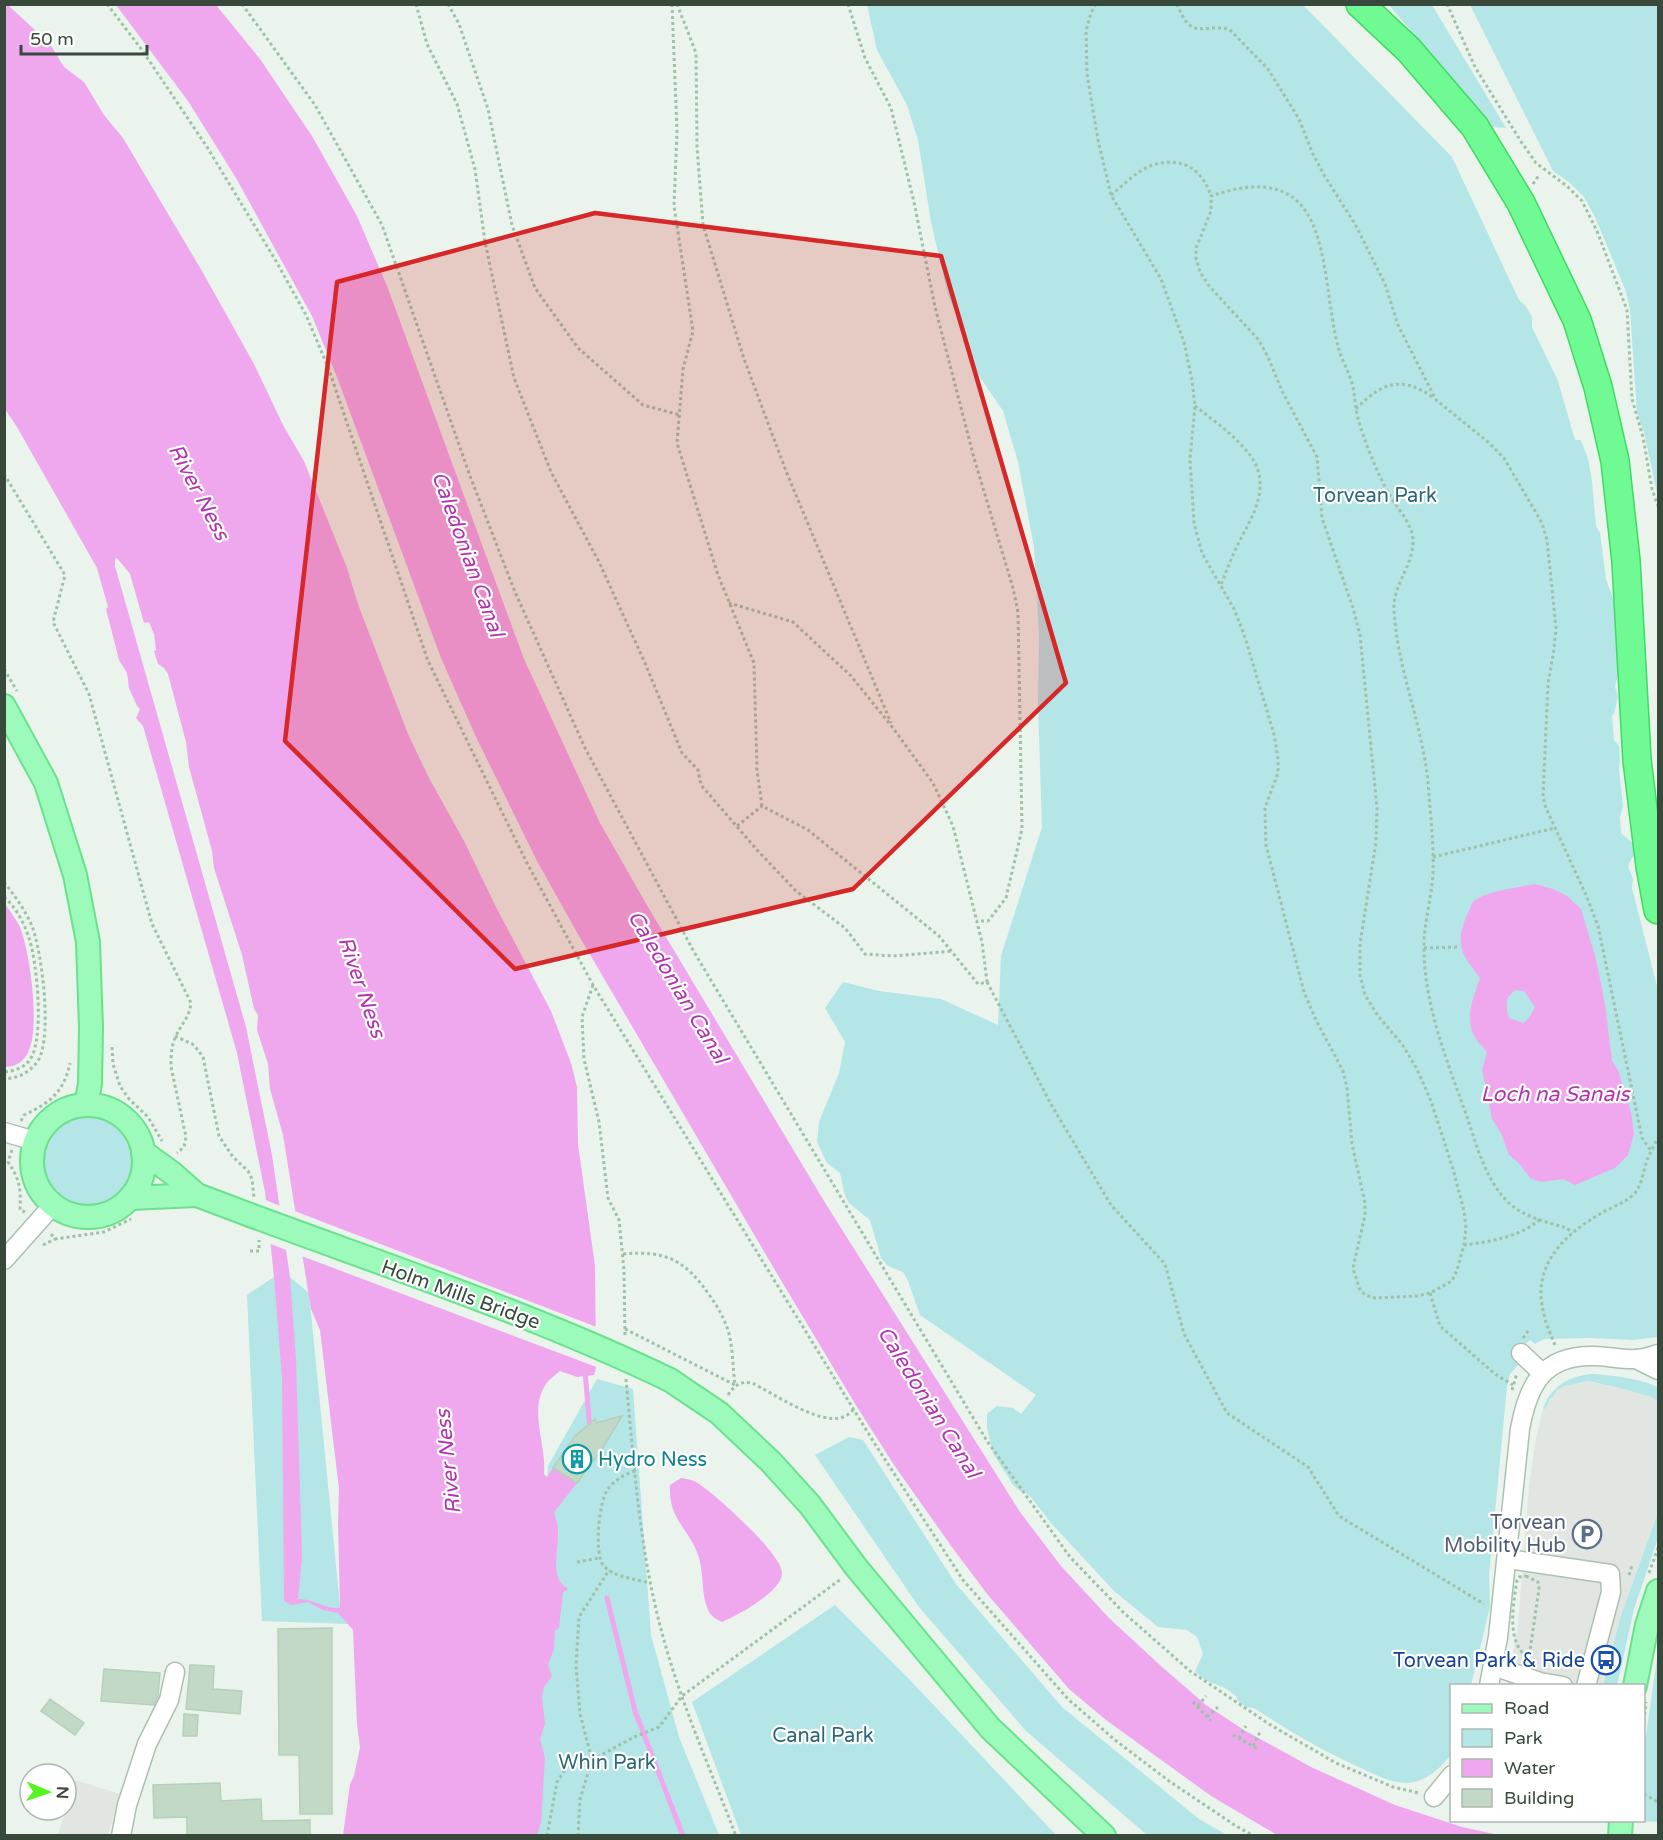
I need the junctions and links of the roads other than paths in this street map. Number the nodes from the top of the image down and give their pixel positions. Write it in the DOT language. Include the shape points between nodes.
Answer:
graph roads {
  1 [pos="1360,4"];
  2 [pos="4,706"];
  3 [pos="1659,910"];
  4 [pos="86,1105"];
  5 [pos="18,1136"];
  6 [pos="143,1152"];
  7 [pos="197,1195"];
  8 [pos="135,1206"];
  9 [pos="47,1211"];
  10 [pos="4,1260"];
  11 [pos="1521,1353"];
  12 [pos="1659,1354"];
  13 [pos="1636,1359"];
  14 [pos="1659,1370"];
  15 [pos="1542,1373"];
  16 [pos="1508,1559"];
  17 [pos="1659,1591"];
  18 [pos="1493,1666"];
  19 [pos="175,1672"];
  20 [pos="1489,1684"];
  21 [pos="1552,1684"];
  22 [pos="1587,1684"];
  23 [pos="1635,1684"];
  24 [pos="1450,1777"];
  25 [pos="1434,1797"];
  26 [pos="121,1836"];
  27 [pos="1104,1836"];
  1 -- 3 [label="highway" via="1409,50 1475,127 1521,203 1577,320 1615,461 1626,561 1637,760"];
  2 -- 4 [label="main road" via="46,783 75,875 88,942 91,1040"];
  4 -- 5 [label="main road" via="70,1108 44,1126"];
  4 -- 6 [label="main road" via="102,1106 130,1123"];
  5 -- 9 [label="main road" via="32,1158"];
  6 -- 7 [label="main road"];
  6 -- 8 [label="main road"];
  7 -- 8 [label="main road"];
  7 -- 27 [label="main road, Holm Mills Bridge, bridge" via="618,1355 670,1380 719,1413 810,1505 856,1567 990,1728"];
  8 -- 9 [label="main road" via="84,1217"];
  9 -- 10 [label="street"];
  11 -- 15 [label="street"];
  12 -- 13 [label="street"];
  13 -- 14 [label="street"];
  13 -- 15 [label="street" via="1582,1356"];
  15 -- 16 [label="street" via="1525,1401 1521,1422"];
  16 -- 18 [label="street"];
  16 -- 22 [label="street" via="1527,1569 1610,1574 1611,1592"];
  17 -- 23 [label="main road" via="1647,1625"];
  18 -- 20 [label="street"];
  18 -- 21 [label="street"];
  19 -- 26 [label="street" via="169,1700 147,1744"];
  24 -- 25 [label="street"];
}
